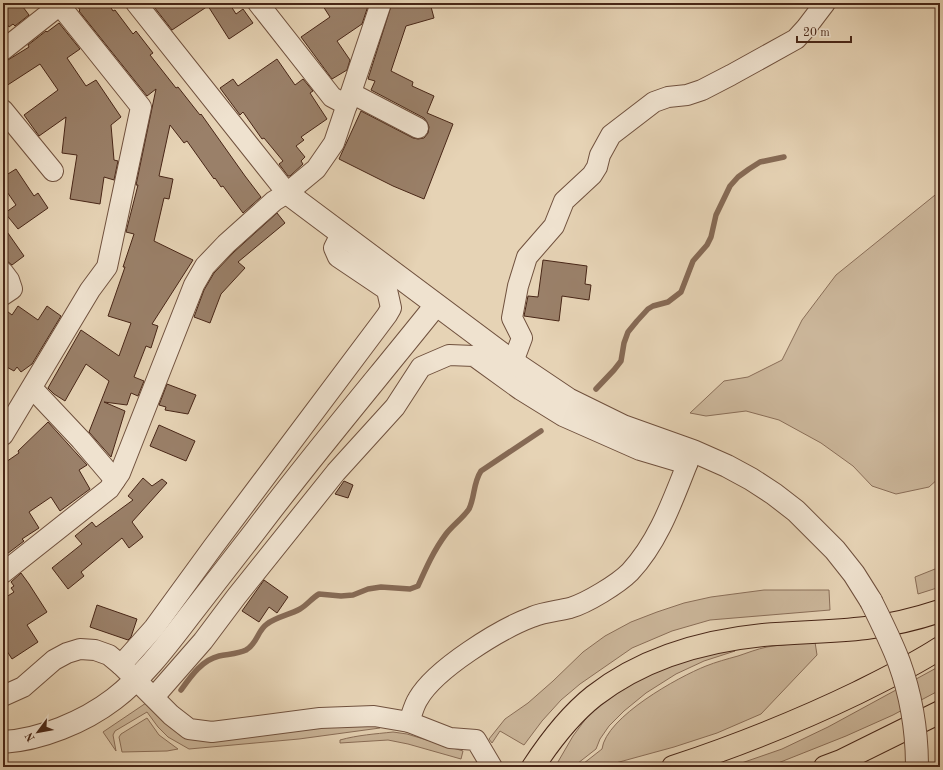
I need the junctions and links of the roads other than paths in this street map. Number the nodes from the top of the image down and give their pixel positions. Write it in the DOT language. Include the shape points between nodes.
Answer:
graph roads {
  1 [pos="136,3"];
  2 [pos="258,3"];
  3 [pos="381,3"];
  4 [pos="825,3"];
  5 [pos="59,4"];
  6 [pos="3,50"];
  7 [pos="349,99"];
  8 [pos="3,110"];
  9 [pos="418,128"];
  10 [pos="53,171"];
  11 [pos="287,193"];
  12 [pos="341,234"];
  13 [pos="3,272"];
  14 [pos="3,296"];
  15 [pos="436,305"];
  16 [pos="513,362"];
  17 [pos="32,388"];
  18 [pos="3,435"];
  19 [pos="690,458"];
  20 [pos="115,480"];
  21 [pos="3,573"];
  22 [pos="940,611"];
  23 [pos="940,648"];
  24 [pos="129,672"];
  25 [pos="3,696"];
  26 [pos="154,697"];
  27 [pos="940,713"];
  28 [pos="409,722"];
  29 [pos="3,742"];
  30 [pos="492,767"];
  31 [pos="533,767"];
  32 [pos="673,767"];
  33 [pos="825,767"];
  34 [pos="844,767"];
  35 [pos="917,767"];
  1 -- 11 [label="street"];
  2 -- 7 [label="street" via="332,97"];
  3 -- 7 [label="street"];
  4 -- 16 [label="street" via="796,39 702,90 654,102 612,135 592,175 564,201 554,226 528,257 518,286 512,318 522,338"];
  5 -- 6 [label="street"];
  5 -- 17 [label="street" via="141,107 107,267 90,290"];
  7 -- 9 [label="street"];
  7 -- 11 [label="street" via="334,143 316,169"];
  8 -- 10 [label="street"];
  11 -- 12 [label="street"];
  11 -- 20 [label="street" via="274,201 205,266 194,285 120,473"];
  12 -- 15 [label="street"];
  12 -- 24 [label="street" via="334,248 338,257 387,290 391,308 154,628"];
  13 -- 14 [label="street" via="12,289"];
  15 -- 16 [label="street"];
  15 -- 24 [label="street" via="286,491 166,647"];
  16 -- 19 [label="street" via="568,398"];
  17 -- 18 [label="street"];
  17 -- 20 [label="street"];
  19 -- 26 [label="street" via="640,450 563,416 474,356 449,355 421,367 395,407 336,472 204,641"];
  19 -- 28 [label="street" via="667,514 650,546 629,573 606,591 572,607 532,617 499,632 462,656 429,684 417,699"];
  19 -- 35 [label="street, bridge" via="727,466 774,494 796,511 835,550 854,574 887,632 899,663 914,718"];
  20 -- 21 [label="street" via="109,489"];
  22 -- 31 [label="highway" via="868,628 728,640 696,646 669,655 643,666 595,696 574,714"];
  23 -- 32 [label="highway" via="882,680 776,730"];
  24 -- 25 [label="street" via="109,655 95,650 80,649 54,660 23,687"];
  24 -- 26 [label="street"];
  24 -- 29 [label="street" via="114,699 90,716 51,732"];
  26 -- 28 [label="street" via="189,729 212,732 320,718 374,716"];
  27 -- 33 [label="highway"];
  27 -- 34 [label="highway"];
  28 -- 30 [label="street" via="450,738 476,740"];
}
